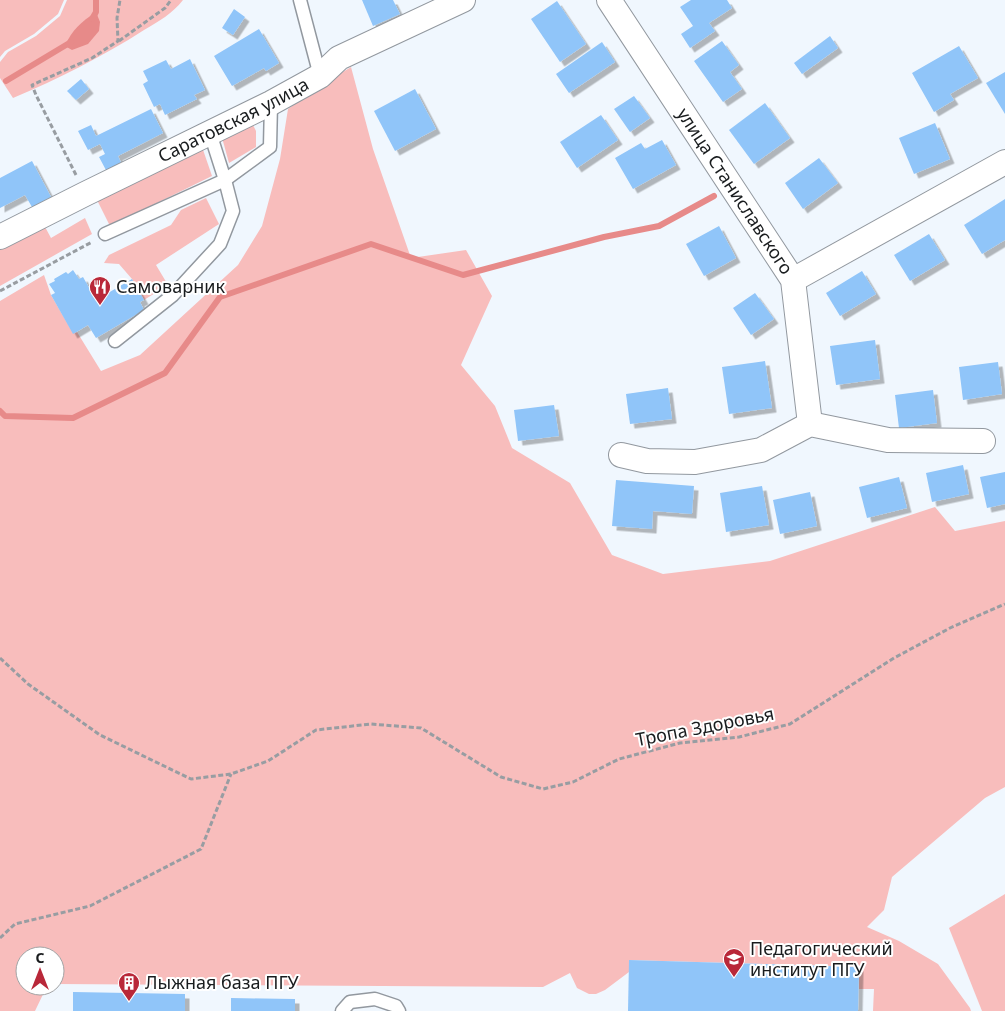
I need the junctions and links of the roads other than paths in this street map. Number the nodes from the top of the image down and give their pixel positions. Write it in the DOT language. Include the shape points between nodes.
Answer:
graph roads {
  1 [pos="300,0"];
  2 [pos="463,0"];
  3 [pos="609,0"];
  4 [pos="320,76"];
  5 [pos="270,103"];
  6 [pos="210,133"];
  7 [pos="1003,167"];
  8 [pos="225,180"];
  9 [pos="105,234"];
  10 [pos="0,238"];
  11 [pos="793,280"];
  12 [pos="115,342"];
  13 [pos="810,424"];
  14 [pos="984,441"];
  15 [pos="621,455"];
  16 [pos="342,1011"];
  17 [pos="399,1011"];
  1 -- 4 [label="lane"];
  2 -- 4 [label="street, Саратовская улица" via="339,58"];
  3 -- 11 [label="street, улица Станиславского"];
  4 -- 5 [label="street, Саратовская улица"];
  5 -- 6 [label="street, Саратовская улица"];
  5 -- 8 [label="lane" via="270,147"];
  6 -- 8 [label="lane"];
  6 -- 10 [label="street, Саратовская улица"];
  7 -- 11 [label="street, улица Станиславского"];
  8 -- 9 [label="lane"];
  8 -- 12 [label="lane" via="233,211 220,244 174,295"];
  11 -- 13 [label="street"];
  13 -- 14 [label="street" via="888,440"];
  13 -- 15 [label="street" via="761,450 695,462 647,461"];
  16 -- 17 [label="lane" via="350,1002 375,999 396,1006"];
}
